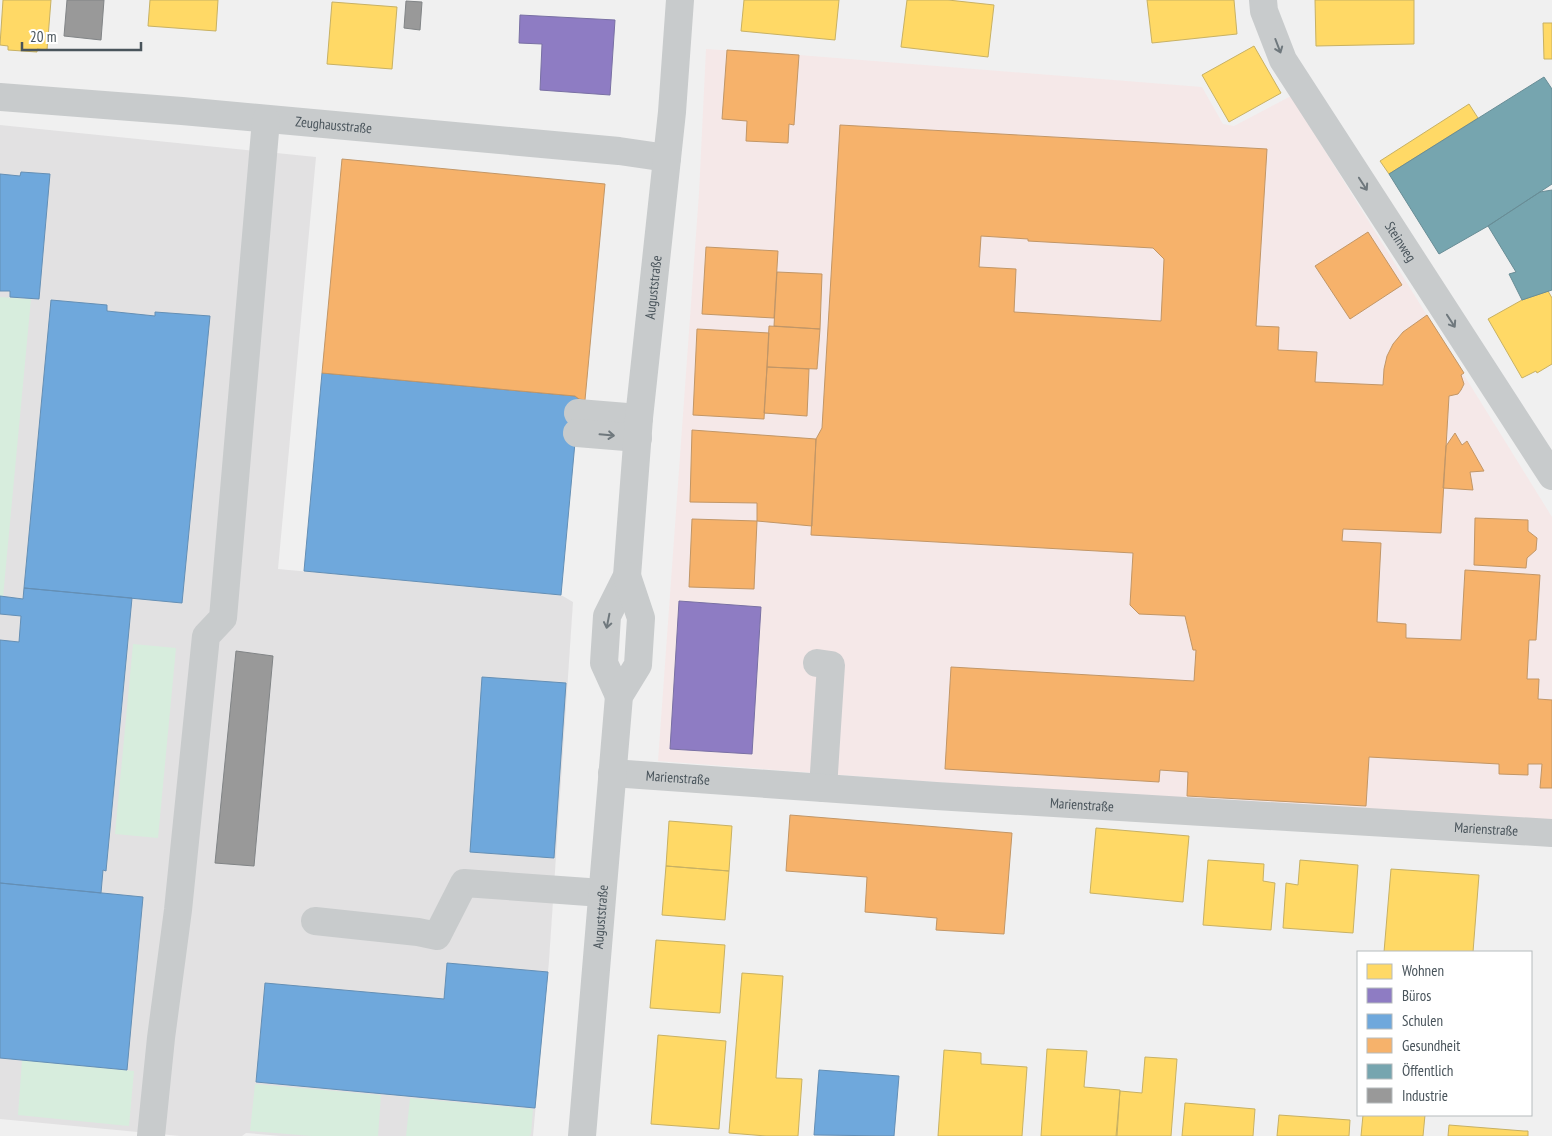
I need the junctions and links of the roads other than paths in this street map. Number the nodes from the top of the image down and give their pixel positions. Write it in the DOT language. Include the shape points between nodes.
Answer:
graph roads {
  1 [pos="680,0"];
  2 [pos="1263,0"];
  3 [pos="0,97"];
  4 [pos="266,120"];
  5 [pos="667,158"];
  6 [pos="577,423"];
  7 [pos="638,428"];
  8 [pos="1552,476"];
  9 [pos="817,663"];
  10 [pos="612,773"];
  11 [pos="823,788"];
  12 [pos="1552,833"];
  13 [pos="602,893"];
  14 [pos="315,921"];
  15 [pos="151,1136"];
  16 [pos="582,1136"];
  1 -- 5 [label="street, Auguststraße"];
  2 -- 8 [label="street, Steinweg, one-way" via="1264,11 1283,60"];
  3 -- 4 [label="street, Zeughausstraße"];
  4 -- 5 [label="street, Zeughausstraße"];
  4 -- 15 [label="street" via="223,618 206,636"];
  5 -- 7 [label="street, Auguststraße"];
  6 -- 7 [label="street"];
  7 -- 10 [label="street, Auguststraße" via="627,576 608,616 604,663 619,696"];
  9 -- 11 [label="street" via="831,665"];
  10 -- 11 [label="street, Marienstraße"];
  10 -- 13 [label="street, Auguststraße"];
  11 -- 12 [label="street, Marienstraße"];
  13 -- 14 [label="street" via="464,883 438,936"];
  13 -- 16 [label="street, Auguststraße"];
}
